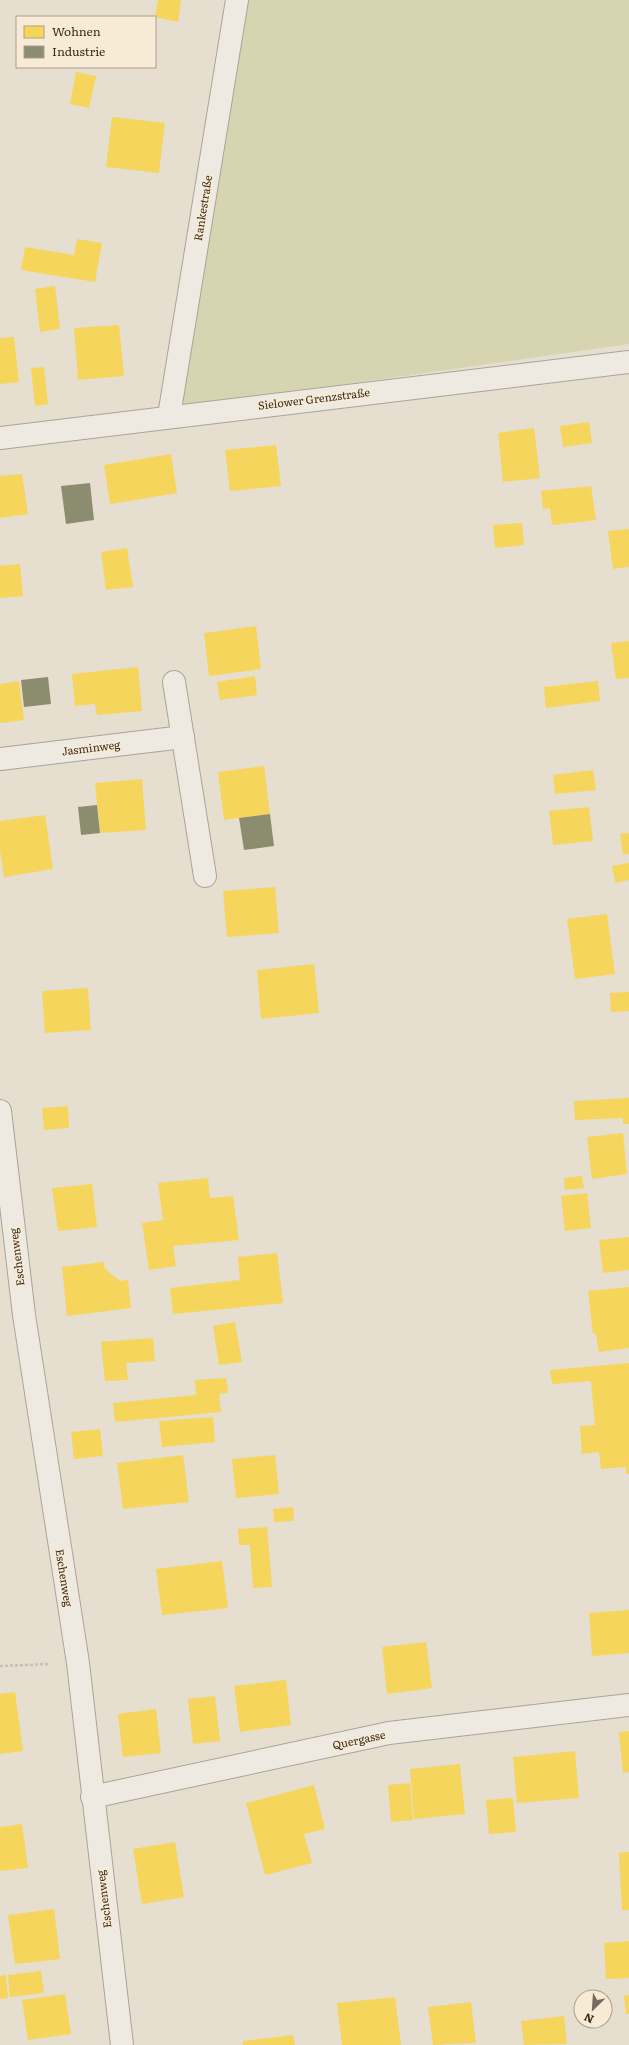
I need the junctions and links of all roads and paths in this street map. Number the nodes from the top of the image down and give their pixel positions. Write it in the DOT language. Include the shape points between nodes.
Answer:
graph roads {
  1 [pos="237,0"];
  2 [pos="629,362"];
  3 [pos="168,416"];
  4 [pos="0,438"];
  5 [pos="174,682"];
  6 [pos="183,737"];
  7 [pos="0,759"];
  8 [pos="205,876"];
  9 [pos="0,1111"];
  10 [pos="78,1663"];
  11 [pos="0,1666"];
  12 [pos="629,1705"];
  13 [pos="92,1797"];
  14 [pos="122,2045"];
  1 -- 3 [label="street, Rankestraße"];
  2 -- 3 [label="street, Sielower Grenzstraße"];
  3 -- 4 [label="street, Sielower Grenzstraße"];
  5 -- 6 [label="street"];
  6 -- 7 [label="street, Jasminweg"];
  6 -- 8 [label="street"];
  9 -- 10 [label="street, Eschenweg" via="24,1315"];
  10 -- 11 [label="path"];
  10 -- 13 [label="street, Eschenweg"];
  12 -- 13 [label="street, Quergasse" via="389,1733"];
  13 -- 14 [label="street, Eschenweg"];
}
